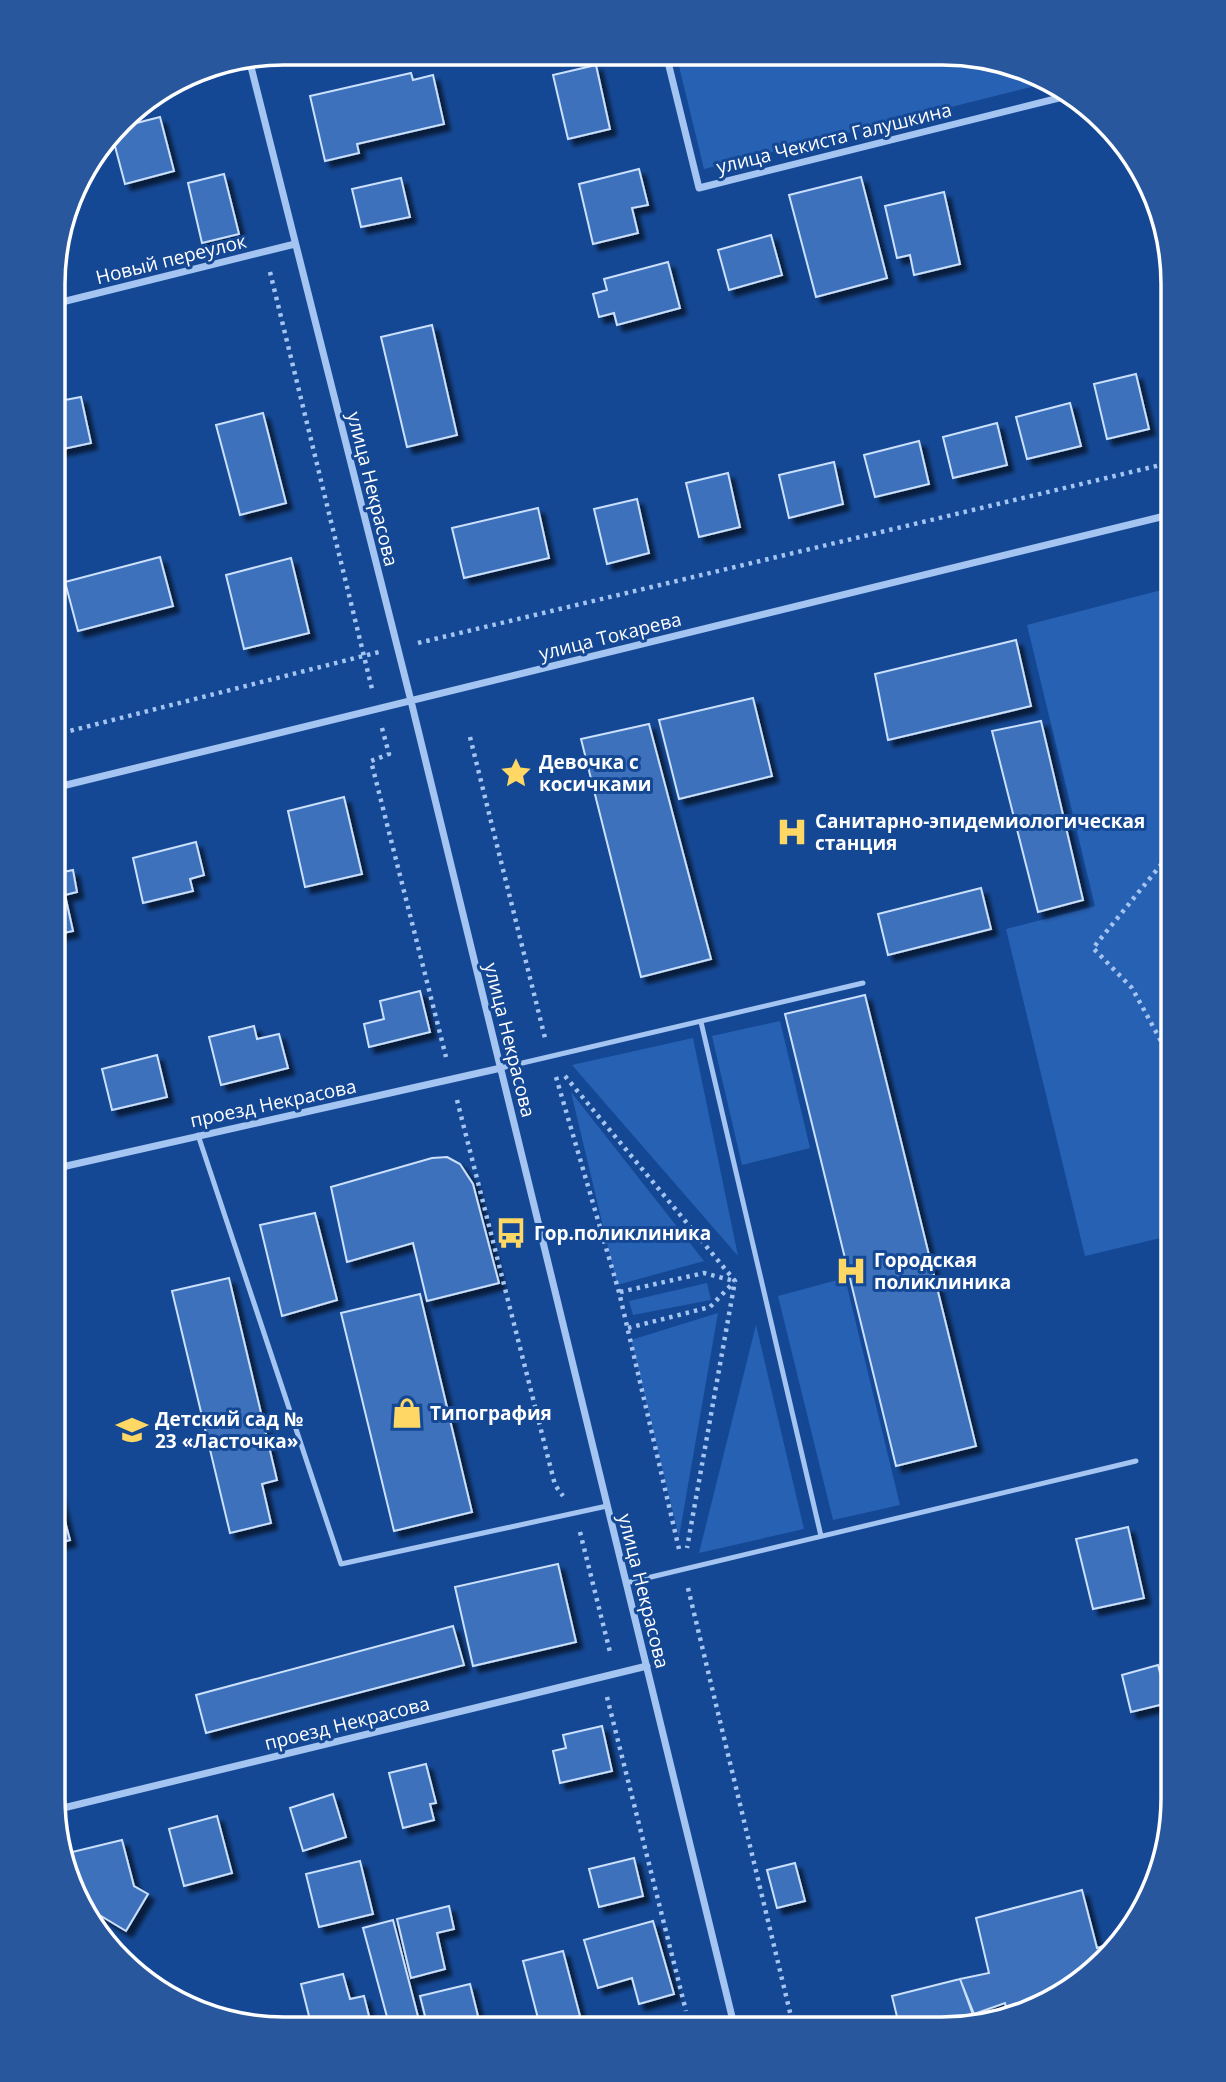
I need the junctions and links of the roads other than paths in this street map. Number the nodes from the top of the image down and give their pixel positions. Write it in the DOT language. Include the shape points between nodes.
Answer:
graph roads {
  1 [pos="669,65"];
  2 [pos="251,68"];
  3 [pos="1058,98"];
  4 [pos="295,244"];
  5 [pos="65,301"];
  6 [pos="1161,517"];
  7 [pos="411,701"];
  8 [pos="65,785"];
  9 [pos="863,983"];
  10 [pos="701,1021"];
  11 [pos="500,1068"];
  12 [pos="198,1135"];
  13 [pos="65,1166"];
  14 [pos="1136,1461"];
  15 [pos="607,1506"];
  16 [pos="821,1536"];
  17 [pos="626,1583"];
  18 [pos="647,1666"];
  19 [pos="66,1807"];
  20 [pos="732,2017"];
  1 -- 3 [label="street, улица Чекиста Галушкина" via="699,188"];
  2 -- 4 [label="street, улица Некрасова"];
  4 -- 5 [label="street, Новый переулок"];
  4 -- 7 [label="street, улица Некрасова"];
  6 -- 7 [label="street, улица Токарева"];
  7 -- 8 [label="street, улица Токарева"];
  7 -- 11 [label="street, улица Некрасова"];
  9 -- 10 [label="lane"];
  10 -- 11 [label="lane"];
  10 -- 16 [label="lane"];
  11 -- 12 [label="street, проезд Некрасова"];
  11 -- 15 [label="street, улица Некрасова"];
  12 -- 13 [label="street, проезд Некрасова"];
  12 -- 15 [label="lane" via="341,1564"];
  14 -- 16 [label="lane"];
  15 -- 17 [label="street, улица Некрасова"];
  16 -- 17 [label="lane"];
  17 -- 18 [label="street, улица Некрасова"];
  18 -- 19 [label="street, проезд Некрасова"];
  18 -- 20 [label="street, улица Некрасова"];
}
